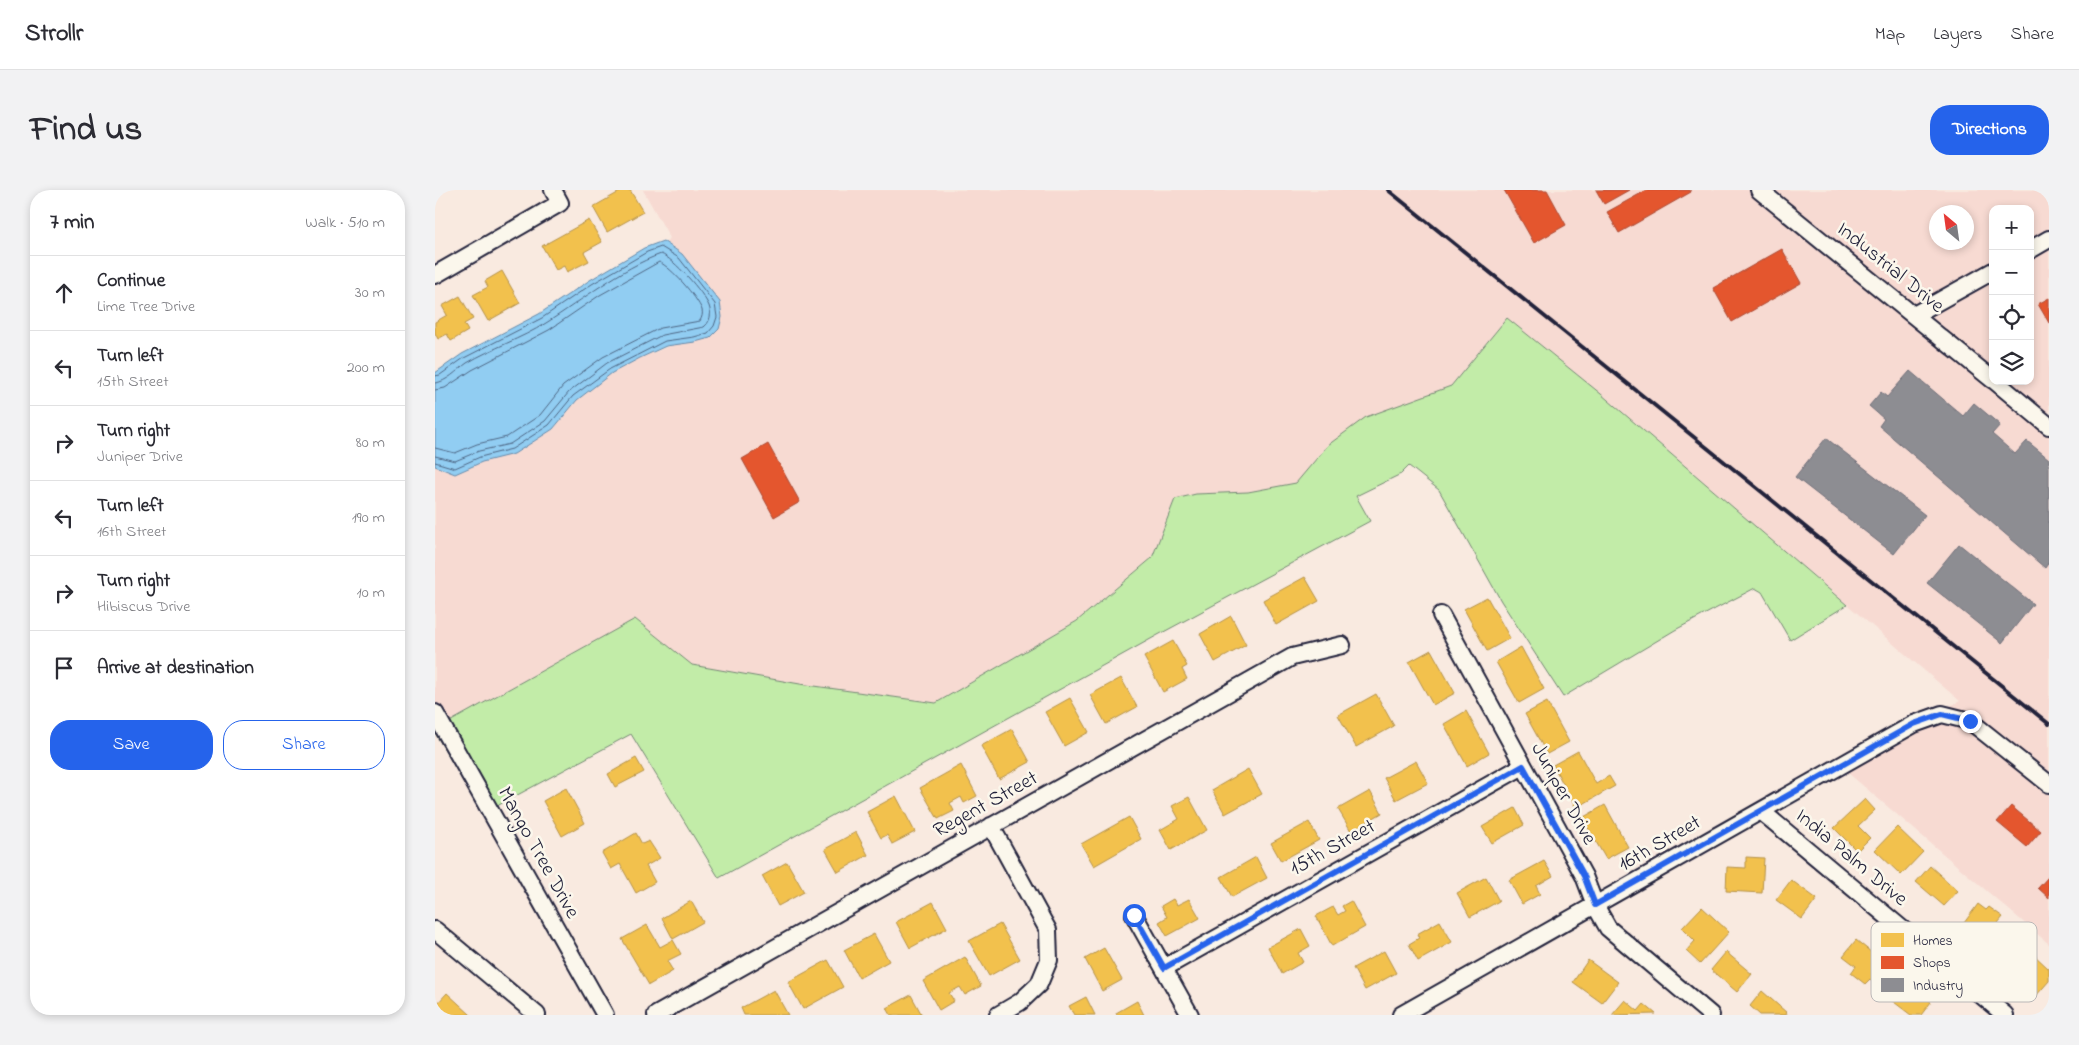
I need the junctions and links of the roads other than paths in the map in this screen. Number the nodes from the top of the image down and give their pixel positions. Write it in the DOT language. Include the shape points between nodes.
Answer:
graph roads {
  1 [pos="1759,190"];
  2 [pos="557,196"];
  3 [pos="2049,239"];
  4 [pos="2034,248"];
  5 [pos="1989,273"];
  6 [pos="435,275"];
  7 [pos="1914,315"];
  8 [pos="1989,376"];
  9 [pos="2000,385"];
  10 [pos="2049,426"];
  11 [pos="1441,615"];
  12 [pos="1342,645"];
  13 [pos="435,713"];
  14 [pos="1523,766"];
  15 [pos="2049,784"];
  16 [pos="1761,811"];
  17 [pos="991,826"];
  18 [pos="1595,905"];
  19 [pos="1134,915"];
  20 [pos="1894,922"];
  21 [pos="435,930"];
  22 [pos="1164,968"];
  23 [pos="1989,1002"];
  24 [pos="1419,1011"];
  25 [pos="537,1015"];
  26 [pos="605,1015"];
  27 [pos="656,1015"];
  28 [pos="998,1015"];
  29 [pos="1190,1015"];
  30 [pos="1401,1015"];
  31 [pos="1711,1015"];
  32 [pos="2005,1015"];
  1 -- 7 [label="street, Industrial Drive"];
  2 -- 6 [label="street"];
  3 -- 4 [label="street"];
  5 -- 7 [label="street"];
  7 -- 8 [label="street, Industrial Drive"];
  9 -- 10 [label="street, Industrial Drive"];
  11 -- 14 [label="street, Juniper Drive"];
  12 -- 17 [label="street, Regent Street" via="1292,657"];
  13 -- 26 [label="street, Mango Tree Drive"];
  14 -- 18 [label="street, Juniper Drive" via="1584,876"];
  14 -- 22 [label="street, 15th Street"];
  15 -- 16 [label="street, 16th Street" via="1970,721 1942,714 1914,724"];
  16 -- 18 [label="street, 16th Street"];
  16 -- 20 [label="street, India Palm Drive"];
  17 -- 27 [label="street, Regent Street"];
  17 -- 28 [label="street" via="1048,930 1049,960 1039,984 1020,1002"];
  18 -- 24 [label="street, 16th Street"];
  18 -- 31 [label="street, Juniper Drive" via="1608,928"];
  19 -- 22 [label="street"];
  21 -- 25 [label="street"];
  22 -- 29 [label="street"];
  23 -- 32 [label="street, India Palm Drive"];
  24 -- 30 [label="street, 16th Street"];
}
